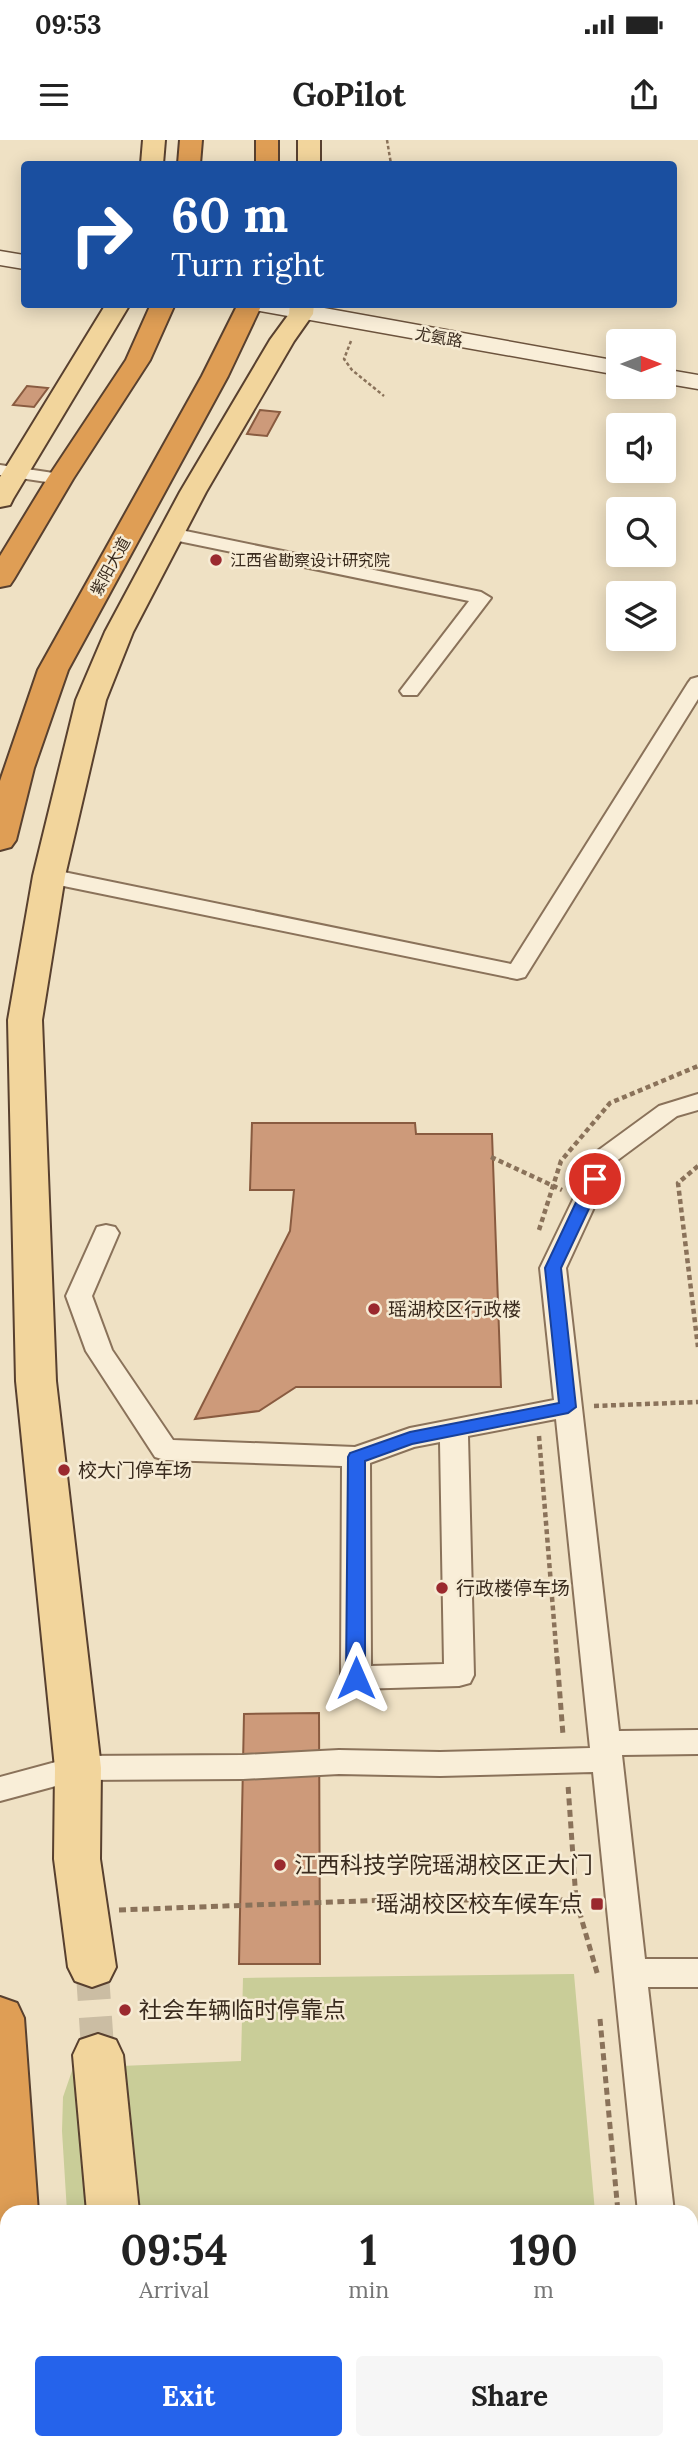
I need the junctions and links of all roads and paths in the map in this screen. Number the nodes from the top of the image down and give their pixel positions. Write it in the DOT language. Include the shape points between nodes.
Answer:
graph roads {
  1 [pos="154,140"];
  2 [pos="191,140"];
  3 [pos="267,140"];
  4 [pos="309,140"];
  5 [pos="387,140"];
  6 [pos="152,161"];
  7 [pos="189,161"];
  8 [pos="267,161"];
  9 [pos="309,161"];
  10 [pos="390,161"];
  11 [pos="0,258"];
  12 [pos="21,262"];
  13 [pos="115,308"];
  14 [pos="161,308"];
  15 [pos="248,308"];
  16 [pos="302,309"];
  17 [pos="359,323"];
  18 [pos="606,366"];
  19 [pos="676,378"];
  20 [pos="698,382"];
  21 [pos="384,396"];
  22 [pos="8,471"];
  23 [pos="60,479"];
  24 [pos="0,499"];
  25 [pos="170,534"];
  26 [pos="0,579"];
  27 [pos="698,683"];
  28 [pos="410,691"];
  29 [pos="0,840"];
  30 [pos="49,876"];
  31 [pos="698,1102"];
  32 [pos="491,1157"];
  33 [pos="698,1166"];
  34 [pos="585,1200"];
  35 [pos="106,1233"];
  36 [pos="698,1347"];
  37 [pos="698,1402"];
  38 [pos="568,1407"];
  39 [pos="454,1430"];
  40 [pos="356,1457"];
  41 [pos="698,1742"];
  42 [pos="606,1752"];
  43 [pos="78,1768"];
  44 [pos="0,1789"];
  45 [pos="92,1967"];
  46 [pos="630,1973"];
  47 [pos="698,1973"];
  48 [pos="597,1976"];
  49 [pos="598,1990"];
  50 [pos="599,2004"];
  51 [pos="0,2018"];
  52 [pos="98,2055"];
  53 [pos="12,2205"];
  54 [pos="112,2205"];
  55 [pos="617,2205"];
  56 [pos="655,2205"];
  1 -- 6 [label="main road"];
  2 -- 7 [label="highway"];
  3 -- 8 [label="highway"];
  4 -- 9 [label="main road"];
  5 -- 10 [label="path"];
  11 -- 12 [label="main road"];
  13 -- 22 [label="main road"];
  14 -- 23 [label="highway" via="138,360"];
  15 -- 29 [label="highway, 紫阳大道" via="53,670"];
  16 -- 17 [label="main road, 尤氨路"];
  16 -- 25 [label="main road"];
  17 -- 18 [label="main road, 尤氨路"];
  17 -- 21 [label="path" via="344,359"];
  19 -- 20 [label="main road"];
  22 -- 23 [label="street"];
  22 -- 24 [label="main road"];
  23 -- 26 [label="highway"];
  25 -- 28 [label="street" via="481,597"];
  25 -- 30 [label="main road" via="119,632 91,700"];
  27 -- 30 [label="street" via="517,972"];
  30 -- 43 [label="main road" via="25,1020 35,1367"];
  31 -- 34 [label="street" via="668,1111 605,1158"];
  32 -- 34 [label="path"];
  33 -- 36 [label="path" via="678,1183"];
  34 -- 38 [label="street" via="553,1268"];
  35 -- 40 [label="street" via="79,1296 99,1351 165,1450"];
  37 -- 38 [label="path"];
  38 -- 39 [label="street"];
  38 -- 42 [label="street"];
  39 -- 40 [label="street" via="410,1438"];
  39 -- 40 [label="street" via="459,1675 356,1678"];
  41 -- 42 [label="street"];
  42 -- 43 [label="street" via="440,1764"];
  42 -- 46 [label="street"];
  43 -- 44 [label="street"];
  43 -- 45 [label="main road" via="78,1859"];
  46 -- 47 [label="street"];
  46 -- 56 [label="street"];
  48 -- 49 [label="path"];
  50 -- 55 [label="path"];
  51 -- 53 [label="highway"];
  52 -- 54 [label="main road"];
}
